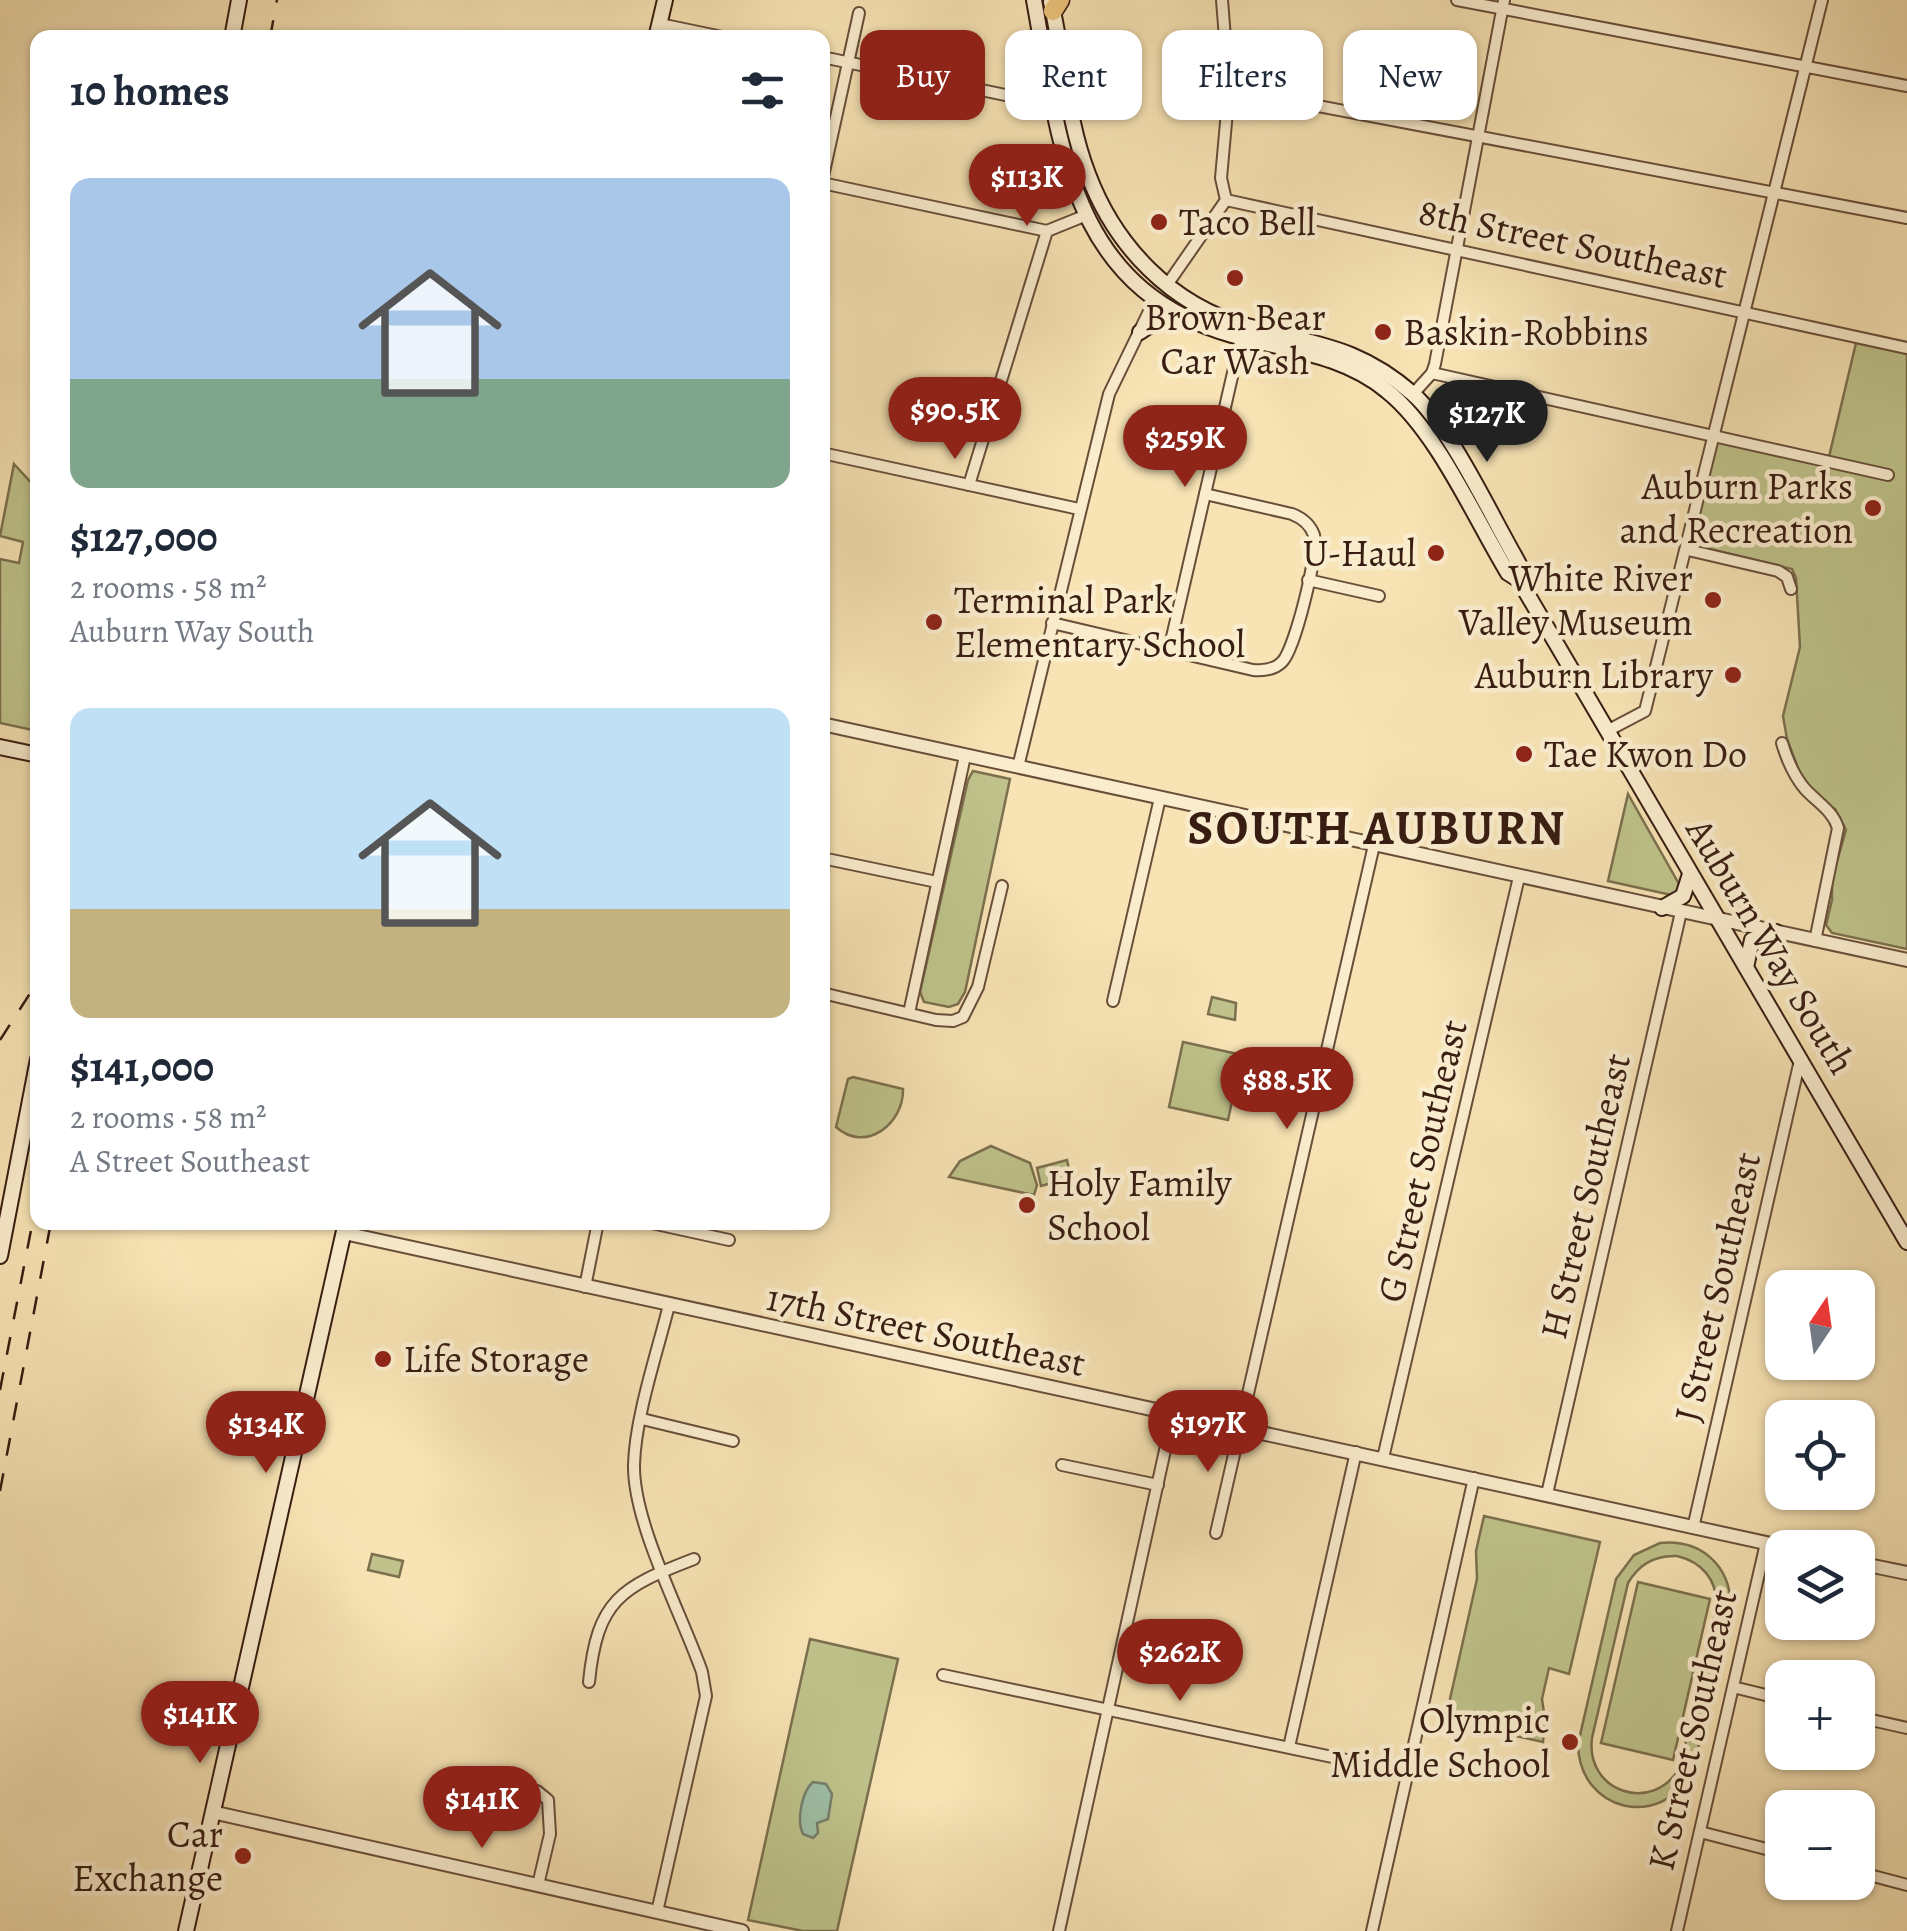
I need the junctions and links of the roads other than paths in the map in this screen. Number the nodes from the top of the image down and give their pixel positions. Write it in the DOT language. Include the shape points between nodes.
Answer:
graph roads {
  1 [pos="239,0"];
  2 [pos="665,0"];
  3 [pos="1034,0"];
  4 [pos="1222,0"];
  5 [pos="1457,0"];
  6 [pos="1822,0"];
  7 [pos="1054,4"];
  8 [pos="1503,4"];
  9 [pos="858,12"];
  10 [pos="233,30"];
  11 [pos="658,30"];
  12 [pos="1040,30"];
  13 [pos="1224,30"];
  14 [pos="830,59"];
  15 [pos="848,62"];
  16 [pos="1806,67"];
  17 [pos="1907,86"];
  18 [pos="1005,95"];
  19 [pos="1323,107"];
  20 [pos="1057,120"];
  21 [pos="1226,120"];
  22 [pos="1479,136"];
  23 [pos="830,145"];
  24 [pos="830,184"];
  25 [pos="1775,192"];
  26 [pos="1226,200"];
  27 [pos="1084,216"];
  28 [pos="1907,218"];
  29 [pos="1047,232"];
  30 [pos="1097,235"];
  31 [pos="1458,248"];
  32 [pos="1167,286"];
  33 [pos="1155,299"];
  34 [pos="1746,312"];
  35 [pos="1189,320"];
  36 [pos="1140,332"];
  37 [pos="1221,332"];
  38 [pos="1241,338"];
  39 [pos="1907,348"];
  40 [pos="1432,373"];
  41 [pos="1408,400"];
  42 [pos="1716,435"];
  43 [pos="830,456"];
  44 [pos="1888,475"];
  45 [pos="969,485"];
  46 [pos="1205,494"];
  47 [pos="1079,509"];
  48 [pos="1688,550"];
  49 [pos="1308,580"];
  50 [pos="1791,589"];
  51 [pos="1379,596"];
  52 [pos="1052,623"];
  53 [pos="1168,650"];
  54 [pos="830,726"];
  55 [pos="1607,732"];
  56 [pos="1782,743"];
  57 [pos="0,748"];
  58 [pos="30,753"];
  59 [pos="965,756"];
  60 [pos="1018,767"];
  61 [pos="1160,798"];
  62 [pos="1374,845"];
  63 [pos="830,860"];
  64 [pos="1690,874"];
  65 [pos="1519,877"];
  66 [pos="937,882"];
  67 [pos="1002,886"];
  68 [pos="1662,908"];
  69 [pos="1681,912"];
  70 [pos="1717,920"];
  71 [pos="1776,932"];
  72 [pos="1815,941"];
  73 [pos="1907,960"];
  74 [pos="1746,968"];
  75 [pos="830,995"];
  76 [pos="1113,1001"];
  77 [pos="909,1013"];
  78 [pos="1800,1060"];
  79 [pos="30,1100"];
  80 [pos="345,1230"];
  81 [pos="353,1230"];
  82 [pos="596,1230"];
  83 [pos="683,1230"];
  84 [pos="729,1240"];
  85 [pos="1907,1242"];
  86 [pos="0,1256"];
  87 [pos="585,1287"];
  88 [pos="669,1306"];
  89 [pos="1173,1414"];
  90 [pos="642,1419"];
  91 [pos="1240,1427"];
  92 [pos="733,1442"];
  93 [pos="1356,1452"];
  94 [pos="1383,1458"];
  95 [pos="1062,1464"];
  96 [pos="1474,1478"];
  97 [pos="1158,1486"];
  98 [pos="1547,1494"];
  99 [pos="1693,1528"];
  100 [pos="1216,1533"];
  101 [pos="1765,1542"];
  102 [pos="1765,1546"];
  103 [pos="694,1560"];
  104 [pos="1875,1566"];
  105 [pos="664,1571"];
  106 [pos="1907,1573"];
  107 [pos="943,1675"];
  108 [pos="589,1682"];
  109 [pos="1733,1687"];
  110 [pos="1765,1695"];
  111 [pos="1110,1710"];
  112 [pos="1875,1720"];
  113 [pos="1907,1728"];
  114 [pos="1289,1747"];
  115 [pos="1408,1773"];
  116 [pos="494,1789"];
  117 [pos="212,1812"];
  118 [pos="1700,1832"];
  119 [pos="1765,1849"];
  120 [pos="1875,1877"];
  121 [pos="538,1885"];
  122 [pos="1907,1885"];
  123 [pos="657,1912"];
  124 [pos="186,1931"];
  125 [pos="742,1931"];
  126 [pos="1059,1931"];
  127 [pos="1372,1931"];
  128 [pos="1677,1931"];
  1 -- 10 [label="main road"];
  2 -- 11 [label="main road"];
  3 -- 12 [label="main road, Auburn Way South"];
  4 -- 13 [label="street"];
  5 -- 8 [label="street"];
  6 -- 16 [label="street"];
  7 -- 32 [label="main road, Auburn Way South" via="1087,173 1115,228"];
  8 -- 16 [label="street"];
  8 -- 22 [label="street"];
  9 -- 15 [label="street"];
  14 -- 15 [label="street"];
  15 -- 18 [label="street"];
  15 -- 23 [label="street"];
  16 -- 17 [label="street"];
  16 -- 25 [label="street"];
  19 -- 22 [label="street"];
  20 -- 27 [label="main road, Auburn Way South"];
  21 -- 26 [label="street" via="1221,178"];
  22 -- 25 [label="street"];
  22 -- 31 [label="street"];
  24 -- 29 [label="street"];
  25 -- 28 [label="street"];
  25 -- 34 [label="street"];
  26 -- 31 [label="street, 8th Street Southeast"];
  26 -- 32 [label="street"];
  27 -- 29 [label="street"];
  27 -- 30 [label="main road, Auburn Way South"];
  29 -- 45 [label="street"];
  30 -- 32 [label="main road" via="1142,278"];
  30 -- 33 [label="main road, Auburn Way South"];
  31 -- 34 [label="street, 8th Street Southeast"];
  31 -- 40 [label="street"];
  32 -- 37 [label="main road" via="1177,302"];
  32 -- 41 [label="main road, Auburn Way South" via="1237,323 1350,352 1380,369"];
  33 -- 35 [label="main road, Auburn Way South"];
  33 -- 36 [label="street"];
  34 -- 39 [label="street, 8th Street Southeast"];
  34 -- 42 [label="street"];
  35 -- 36 [label="main road" via="1158,320"];
  35 -- 37 [label="main road, Auburn Way South"];
  36 -- 47 [label="street" via="1112,382"];
  37 -- 38 [label="main road, Auburn Way South"];
  38 -- 41 [label="main road, Auburn Way South" via="1332,360"];
  38 -- 46 [label="street"];
  40 -- 41 [label="street"];
  40 -- 42 [label="street"];
  41 -- 55 [label="main road, Auburn Way South" via="1435,420"];
  42 -- 44 [label="street"];
  42 -- 48 [label="street"];
  43 -- 45 [label="street"];
  45 -- 47 [label="street"];
  46 -- 49 [label="street" via="1292,514 1310,526 1316,547"];
  46 -- 53 [label="street"];
  47 -- 52 [label="street"];
  48 -- 50 [label="street" via="1778,570"];
  48 -- 55 [label="street" via="1645,711"];
  49 -- 51 [label="street"];
  49 -- 53 [label="street" via="1292,643 1268,670"];
  52 -- 53 [label="street"];
  52 -- 60 [label="street"];
  54 -- 59 [label="street"];
  55 -- 64 [label="main road, Auburn Way South"];
  56 -- 72 [label="street" via="1794,773 1838,828"];
  57 -- 58 [label="main road"];
  59 -- 60 [label="street"];
  59 -- 66 [label="street"];
  60 -- 61 [label="street"];
  61 -- 62 [label="street"];
  61 -- 76 [label="street"];
  62 -- 65 [label="street"];
  62 -- 91 [label="street"];
  63 -- 66 [label="street"];
  64 -- 68 [label="main road" via="1683,896"];
  64 -- 70 [label="main road, Auburn Way South"];
  65 -- 68 [label="street"];
  65 -- 94 [label="street, G Street Southeast"];
  66 -- 77 [label="street"];
  67 -- 77 [label="street" via="970,1008 958,1020"];
  68 -- 69 [label="street"];
  69 -- 70 [label="street"];
  69 -- 98 [label="street, H Street Southeast"];
  70 -- 71 [label="street"];
  70 -- 74 [label="main road, Auburn Way South"];
  71 -- 72 [label="street"];
  71 -- 74 [label="main road" via="1752,940"];
  72 -- 73 [label="street"];
  74 -- 78 [label="main road, Auburn Way South"];
  75 -- 77 [label="street"];
  78 -- 85 [label="main road, Auburn Way South"];
  78 -- 99 [label="street, J Street Southeast"];
  79 -- 86 [label="main road"];
  80 -- 117 [label="main road"];
  81 -- 87 [label="street, 17th Street Southeast"];
  82 -- 87 [label="street"];
  83 -- 84 [label="street"];
  87 -- 88 [label="street, 17th Street Southeast"];
  88 -- 89 [label="street, 17th Street Southeast"];
  88 -- 90 [label="street"];
  89 -- 91 [label="street, 17th Street Southeast"];
  89 -- 97 [label="street"];
  90 -- 92 [label="street"];
  90 -- 105 [label="street" via="635,1480"];
  91 -- 93 [label="street, 17th Street Southeast"];
  91 -- 100 [label="street"];
  93 -- 94 [label="street, 17th Street Southeast"];
  93 -- 114 [label="street"];
  94 -- 96 [label="street, 17th Street Southeast"];
  95 -- 97 [label="street"];
  96 -- 98 [label="street, 17th Street Southeast"];
  96 -- 115 [label="street"];
  97 -- 111 [label="street"];
  98 -- 99 [label="street, 17th Street Southeast"];
  99 -- 101 [label="street, 17th Street Southeast"];
  102 -- 109 [label="street, K Street Southeast"];
  103 -- 105 [label="street"];
  104 -- 106 [label="street"];
  105 -- 108 [label="street" via="607,1611"];
  105 -- 123 [label="street" via="706,1696"];
  107 -- 111 [label="street"];
  109 -- 110 [label="street"];
  109 -- 118 [label="street, K Street Southeast"];
  111 -- 114 [label="street"];
  111 -- 126 [label="street"];
  112 -- 113 [label="street"];
  114 -- 115 [label="street"];
  115 -- 127 [label="street"];
  116 -- 121 [label="street" via="528,1789 548,1800 550,1834"];
  117 -- 121 [label="street"];
  117 -- 124 [label="main road"];
  118 -- 119 [label="street"];
  118 -- 128 [label="street, K Street Southeast"];
  120 -- 122 [label="street"];
  121 -- 123 [label="street"];
  123 -- 125 [label="street"];
}
